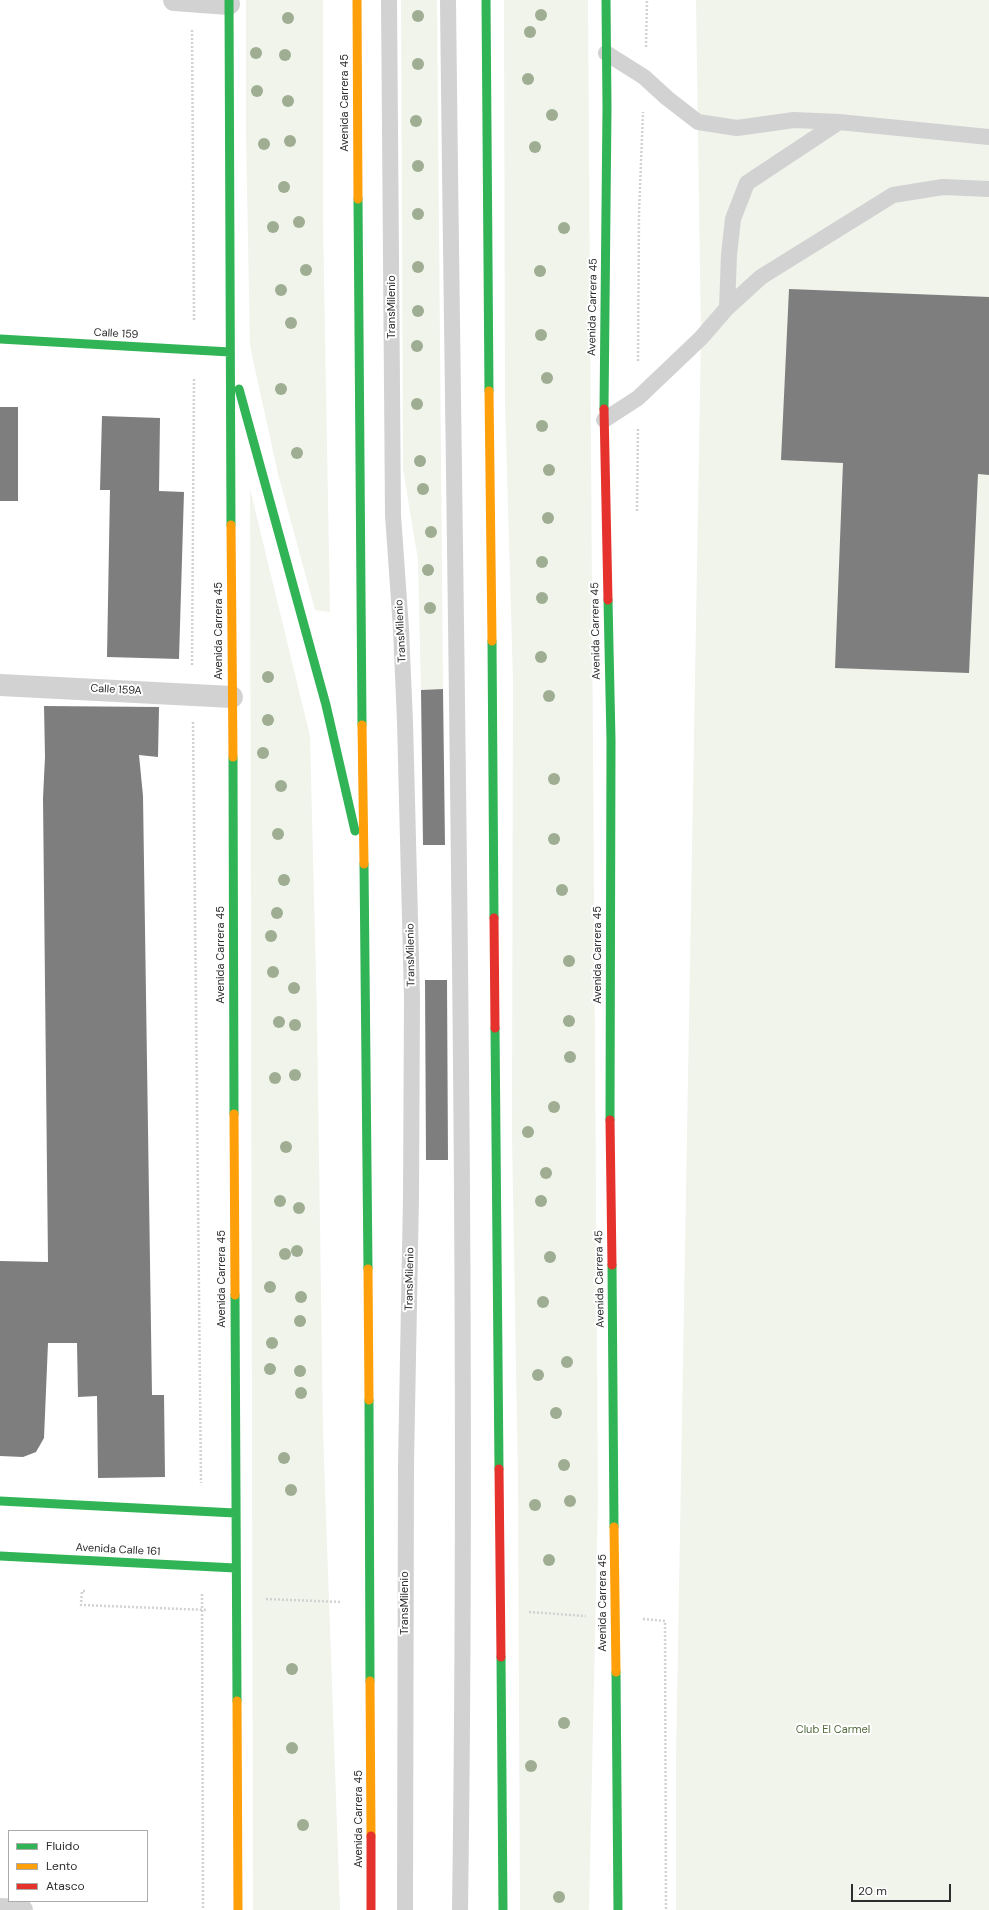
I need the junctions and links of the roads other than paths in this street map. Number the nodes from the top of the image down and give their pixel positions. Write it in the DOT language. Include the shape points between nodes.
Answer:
graph roads {
  1 [pos="357,0"];
  2 [pos="389,0"];
  3 [pos="448,0"];
  4 [pos="486,0"];
  5 [pos="606,0"];
  6 [pos="183,1"];
  7 [pos="229,2"];
  8 [pos="606,52"];
  9 [pos="839,122"];
  10 [pos="989,137"];
  11 [pos="989,189"];
  12 [pos="727,308"];
  13 [pos="0,340"];
  14 [pos="230,352"];
  15 [pos="604,420"];
  16 [pos="0,685"];
  17 [pos="232,697"];
  18 [pos="365,872"];
  19 [pos="0,1501"];
  20 [pos="235,1513"];
  21 [pos="0,1556"];
  22 [pos="235,1568"];
  23 [pos="0,1909"];
  24 [pos="22,1910"];
  25 [pos="238,1910"];
  26 [pos="371,1910"];
  27 [pos="405,1910"];
  28 [pos="460,1910"];
  29 [pos="504,1910"];
  30 [pos="618,1910"];
  1 -- 18 [label="main road, Avenida Carrera 45" via="359,464"];
  2 -- 27 [label="lane, TransMilenio" via="393,515 405,714 412,997 406,1472"];
  3 -- 28 [label="lane" via="462,1182 464,1647"];
  4 -- 29 [label="main road"];
  5 -- 8 [label="main road, Avenida Carrera 45"];
  6 -- 7 [label="street"];
  7 -- 14 [label="main road, Avenida Carrera 45"];
  8 -- 9 [label="lane" via="644,77 698,122 737,128 794,120"];
  8 -- 15 [label="main road, Avenida Carrera 45"];
  9 -- 10 [label="lane"];
  9 -- 12 [label="lane" via="747,183 734,219 729,255"];
  11 -- 12 [label="lane" via="943,187 893,195 761,277"];
  12 -- 15 [label="lane" via="701,338 638,398"];
  13 -- 14 [label="main road, Calle 159"];
  14 -- 17 [label="main road, Avenida Carrera 45"];
  14 -- 18 [label="main road" via="249,430 326,705"];
  15 -- 30 [label="main road, Avenida Carrera 45" via="611,740 610,1110"];
  16 -- 17 [label="street, Calle 159A"];
  17 -- 20 [label="main road, Avenida Carrera 45"];
  18 -- 26 [label="main road, Avenida Carrera 45"];
  19 -- 20 [label="main road"];
  20 -- 22 [label="main road, Avenida Carrera 45"];
  21 -- 22 [label="main road, Avenida Calle 161"];
  22 -- 25 [label="main road, Avenida Carrera 45"];
  23 -- 24 [label="street"];
}
